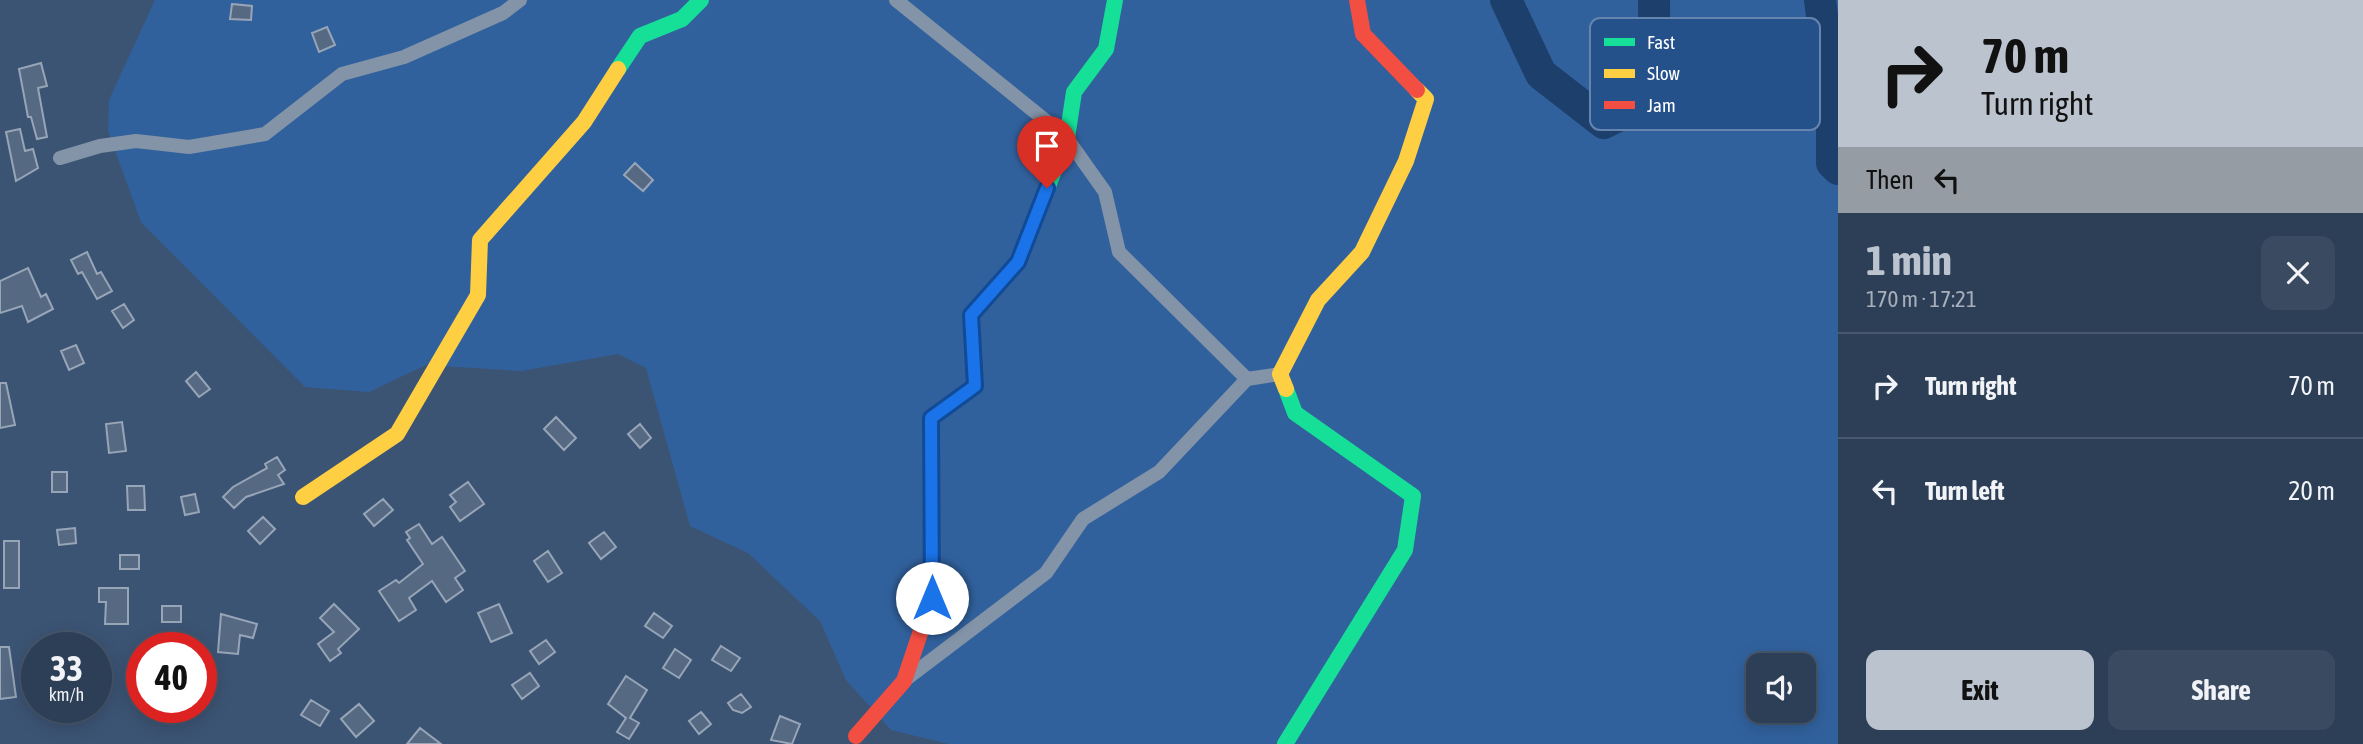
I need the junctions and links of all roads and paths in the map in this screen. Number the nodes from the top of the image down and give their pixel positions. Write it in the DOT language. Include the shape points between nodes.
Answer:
graph roads {
  1 [pos="520,0"];
  2 [pos="701,0"];
  3 [pos="896,0"];
  4 [pos="1115,0"];
  5 [pos="1357,0"];
  6 [pos="1067,138"];
  7 [pos="60,158"];
  8 [pos="1280,374"];
  9 [pos="1247,379"];
  10 [pos="303,497"];
  11 [pos="904,681"];
  12 [pos="856,736"];
  13 [pos="1285,744"];
  1 -- 7 [label="street" via="503,13 404,57 342,74 265,134 189,147 124,143"];
  2 -- 10 [label="street" via="682,19 640,36 584,122 480,240 478,295 397,434"];
  3 -- 6 [label="street"];
  4 -- 6 [label="street" via="1105,48 1074,92"];
  5 -- 8 [label="street" via="1363,34 1426,99 1406,161 1362,251 1318,300"];
  6 -- 9 [label="street" via="1105,192 1119,252"];
  6 -- 11 [label="street" via="1018,262 971,315 975,386 931,418 932,598"];
  8 -- 9 [label="street"];
  8 -- 13 [label="street" via="1295,413 1413,496 1405,550"];
  9 -- 11 [label="street" via="1159,472 1083,519 1046,573"];
  11 -- 12 [label="street"];
}
